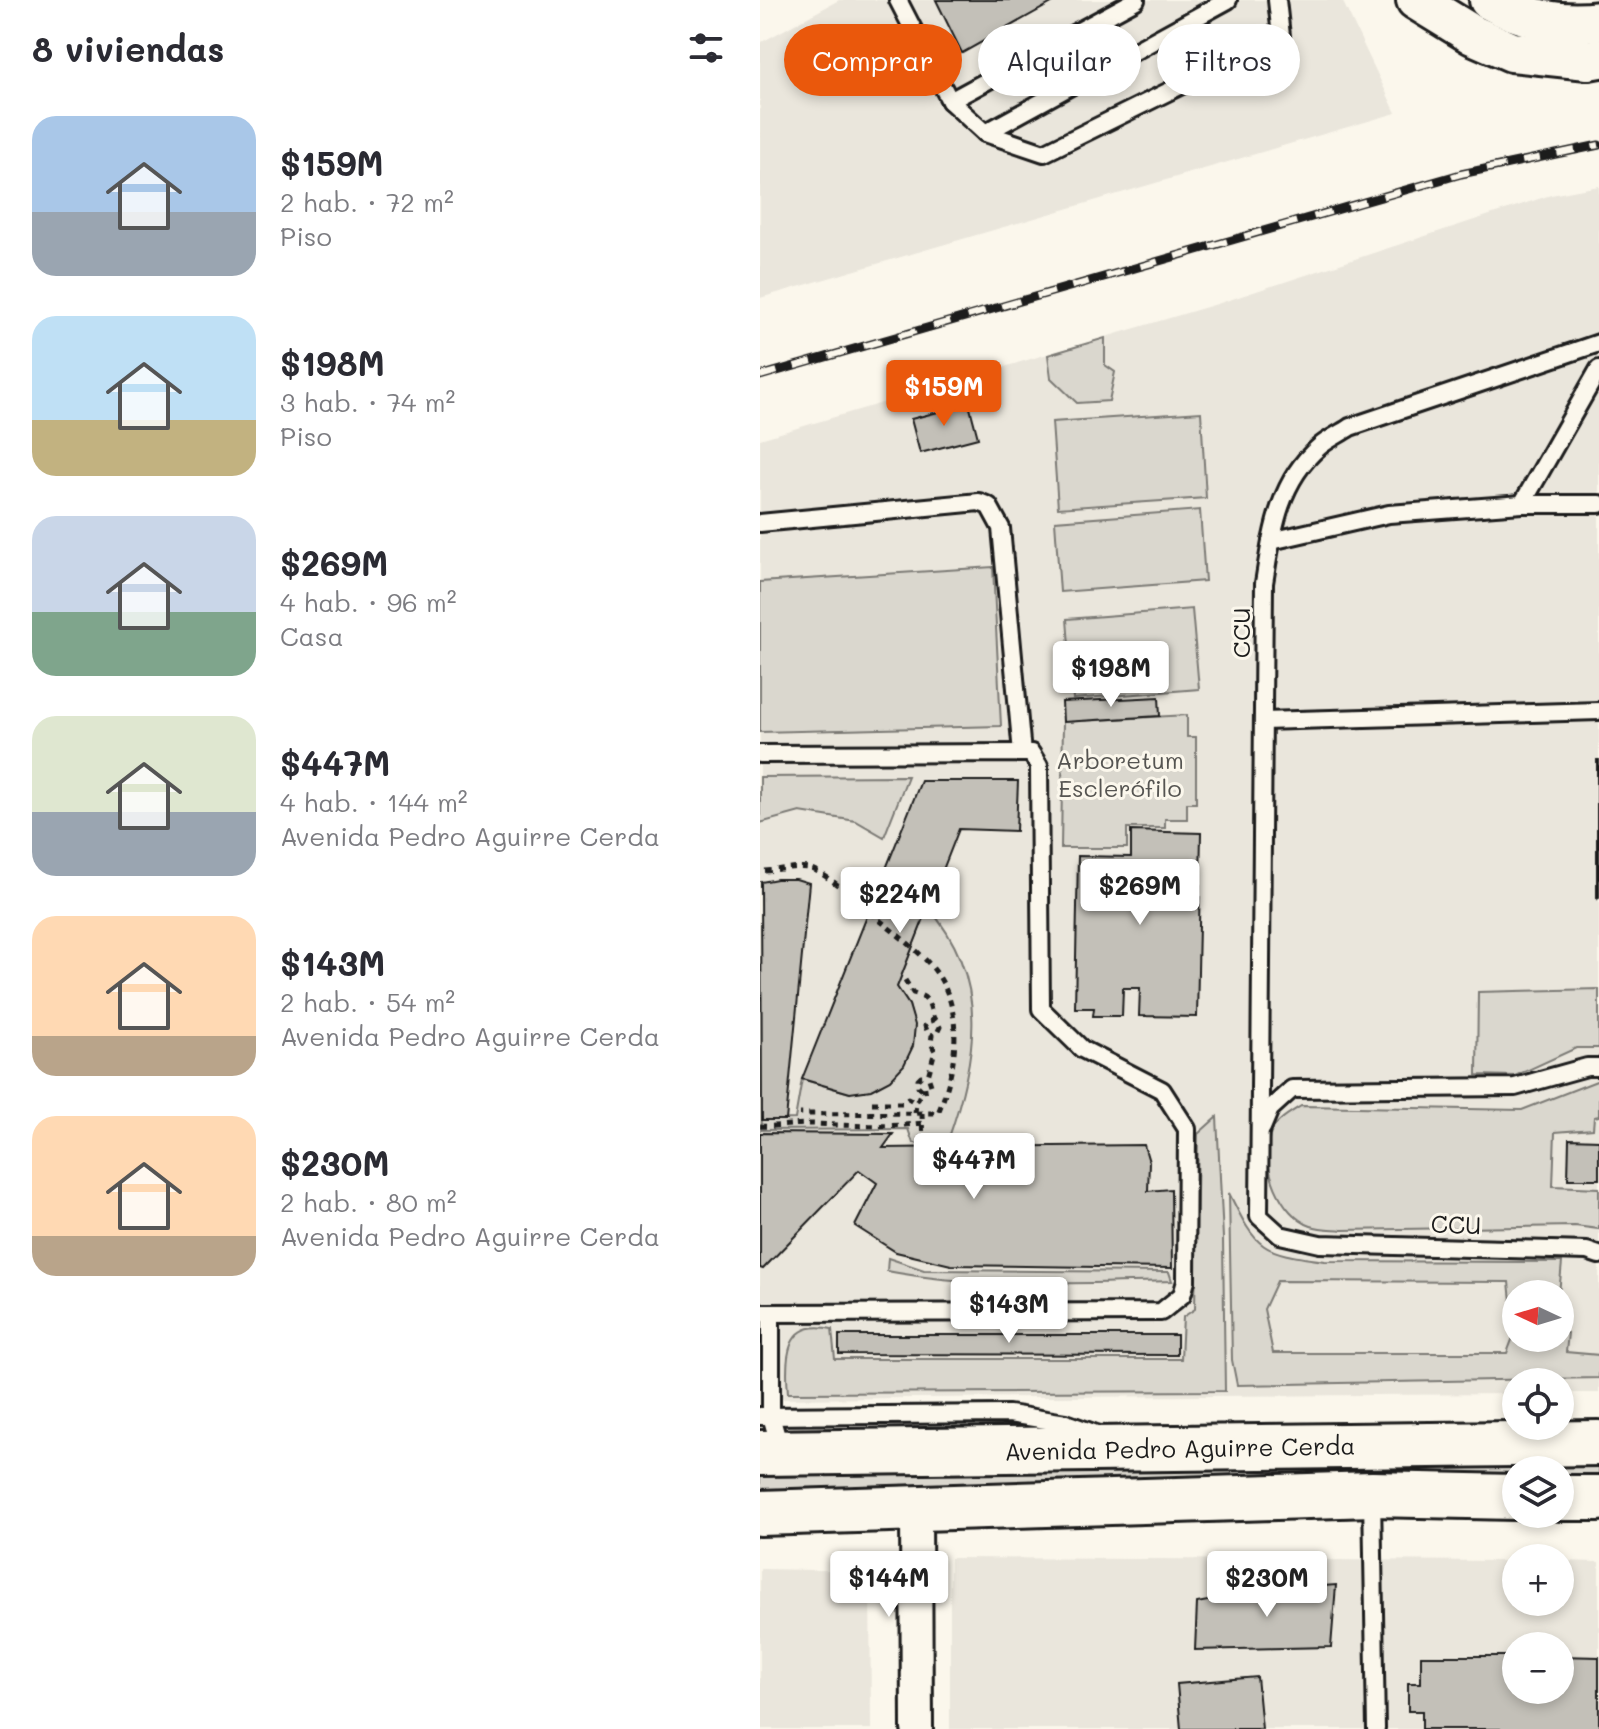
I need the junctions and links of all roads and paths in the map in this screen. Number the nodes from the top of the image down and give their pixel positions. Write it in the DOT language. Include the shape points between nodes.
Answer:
graph roads {
  1 [pos="898,0"];
  2 [pos="1136,0"];
  3 [pos="1228,0"];
  4 [pos="1277,0"];
  5 [pos="1416,0"];
  6 [pos="1490,1"];
  7 [pos="1599,21"];
  8 [pos="1599,58"];
  9 [pos="950,101"];
  10 [pos="985,133"];
  11 [pos="1599,343"];
  12 [pos="1599,369"];
  13 [pos="1522,504"];
  14 [pos="1599,504"];
  15 [pos="760,523"];
  16 [pos="1271,541"];
  17 [pos="1599,711"];
  18 [pos="1263,721"];
  19 [pos="1022,753"];
  20 [pos="760,754"];
  21 [pos="765,871"];
  22 [pos="905,980"];
  23 [pos="934,1020"];
  24 [pos="932,1035"];
  25 [pos="1599,1067"];
  26 [pos="928,1076"];
  27 [pos="922,1090"];
  28 [pos="872,1103"];
  29 [pos="916,1103"];
  30 [pos="919,1113"];
  31 [pos="800,1114"];
  32 [pos="923,1123"];
  33 [pos="760,1126"];
  34 [pos="1260,1133"];
  35 [pos="923,1147"];
  36 [pos="1599,1255"];
  37 [pos="765,1313"];
  38 [pos="768,1434"];
  39 [pos="1585,1435"];
  40 [pos="1372,1494"];
  41 [pos="1502,1497"];
  42 [pos="1574,1498"];
  43 [pos="1599,1498"];
  44 [pos="916,1509"];
  45 [pos="760,1513"];
  46 [pos="917,1729"];
  47 [pos="1376,1729"];
  1 -- 9 [label="lane"];
  2 -- 9 [label="lane"];
  3 -- 10 [label="lane"];
  4 -- 10 [label="lane" via="1281,36 1044,153"];
  5 -- 8 [label="street" via="1512,52"];
  6 -- 7 [label="street" via="1529,19"];
  9 -- 10 [label="lane"];
  11 -- 16 [label="lane, CCU" via="1350,427 1318,448 1291,481 1276,512"];
  12 -- 13 [label="lane"];
  13 -- 14 [label="lane"];
  13 -- 16 [label="lane" via="1389,514"];
  15 -- 19 [label="lane" via="979,502 989,506 1001,528"];
  16 -- 18 [label="lane, CCU" via="1264,583"];
  17 -- 18 [label="lane"];
  18 -- 34 [label="lane, CCU"];
  19 -- 20 [label="lane"];
  19 -- 37 [label="lane" via="1031,753 1039,766 1041,1009 1082,1049 1162,1090 1187,1129 1182,1295 1161,1312"];
  21 -- 30 [label="path" via="810,868 934,969 949,999 953,1069 938,1113"];
  22 -- 23 [label="path" via="913,993 928,998"];
  23 -- 24 [label="path" via="940,1027"];
  23 -- 24 [label="path" via="925,1026"];
  24 -- 26 [label="path" via="935,1057"];
  25 -- 34 [label="lane" via="1515,1087 1292,1089 1270,1109"];
  26 -- 27 [label="path" via="931,1085"];
  26 -- 27 [label="path" via="918,1079"];
  27 -- 29 [label="path"];
  28 -- 29 [label="path" via="902,1103 908,1098"];
  29 -- 30 [label="path"];
  30 -- 31 [label="path"];
  30 -- 32 [label="path"];
  32 -- 33 [label="path"];
  32 -- 35 [label="path"];
  34 -- 36 [label="lane, CCU" via="1259,1216 1280,1235 1320,1244"];
  37 -- 38 [label="lane"];
  38 -- 39 [label="main road, Avenida Pedro Aguirre Cerda" via="1124,1448 1525,1443"];
  40 -- 41 [label="main road, Avenida Pedro Aguirre Cerda"];
  40 -- 44 [label="main road, Avenida Pedro Aguirre Cerda"];
  40 -- 47 [label="lane"];
  42 -- 43 [label="main road"];
  44 -- 45 [label="main road, Avenida Pedro Aguirre Cerda"];
  44 -- 46 [label="street"];
}
